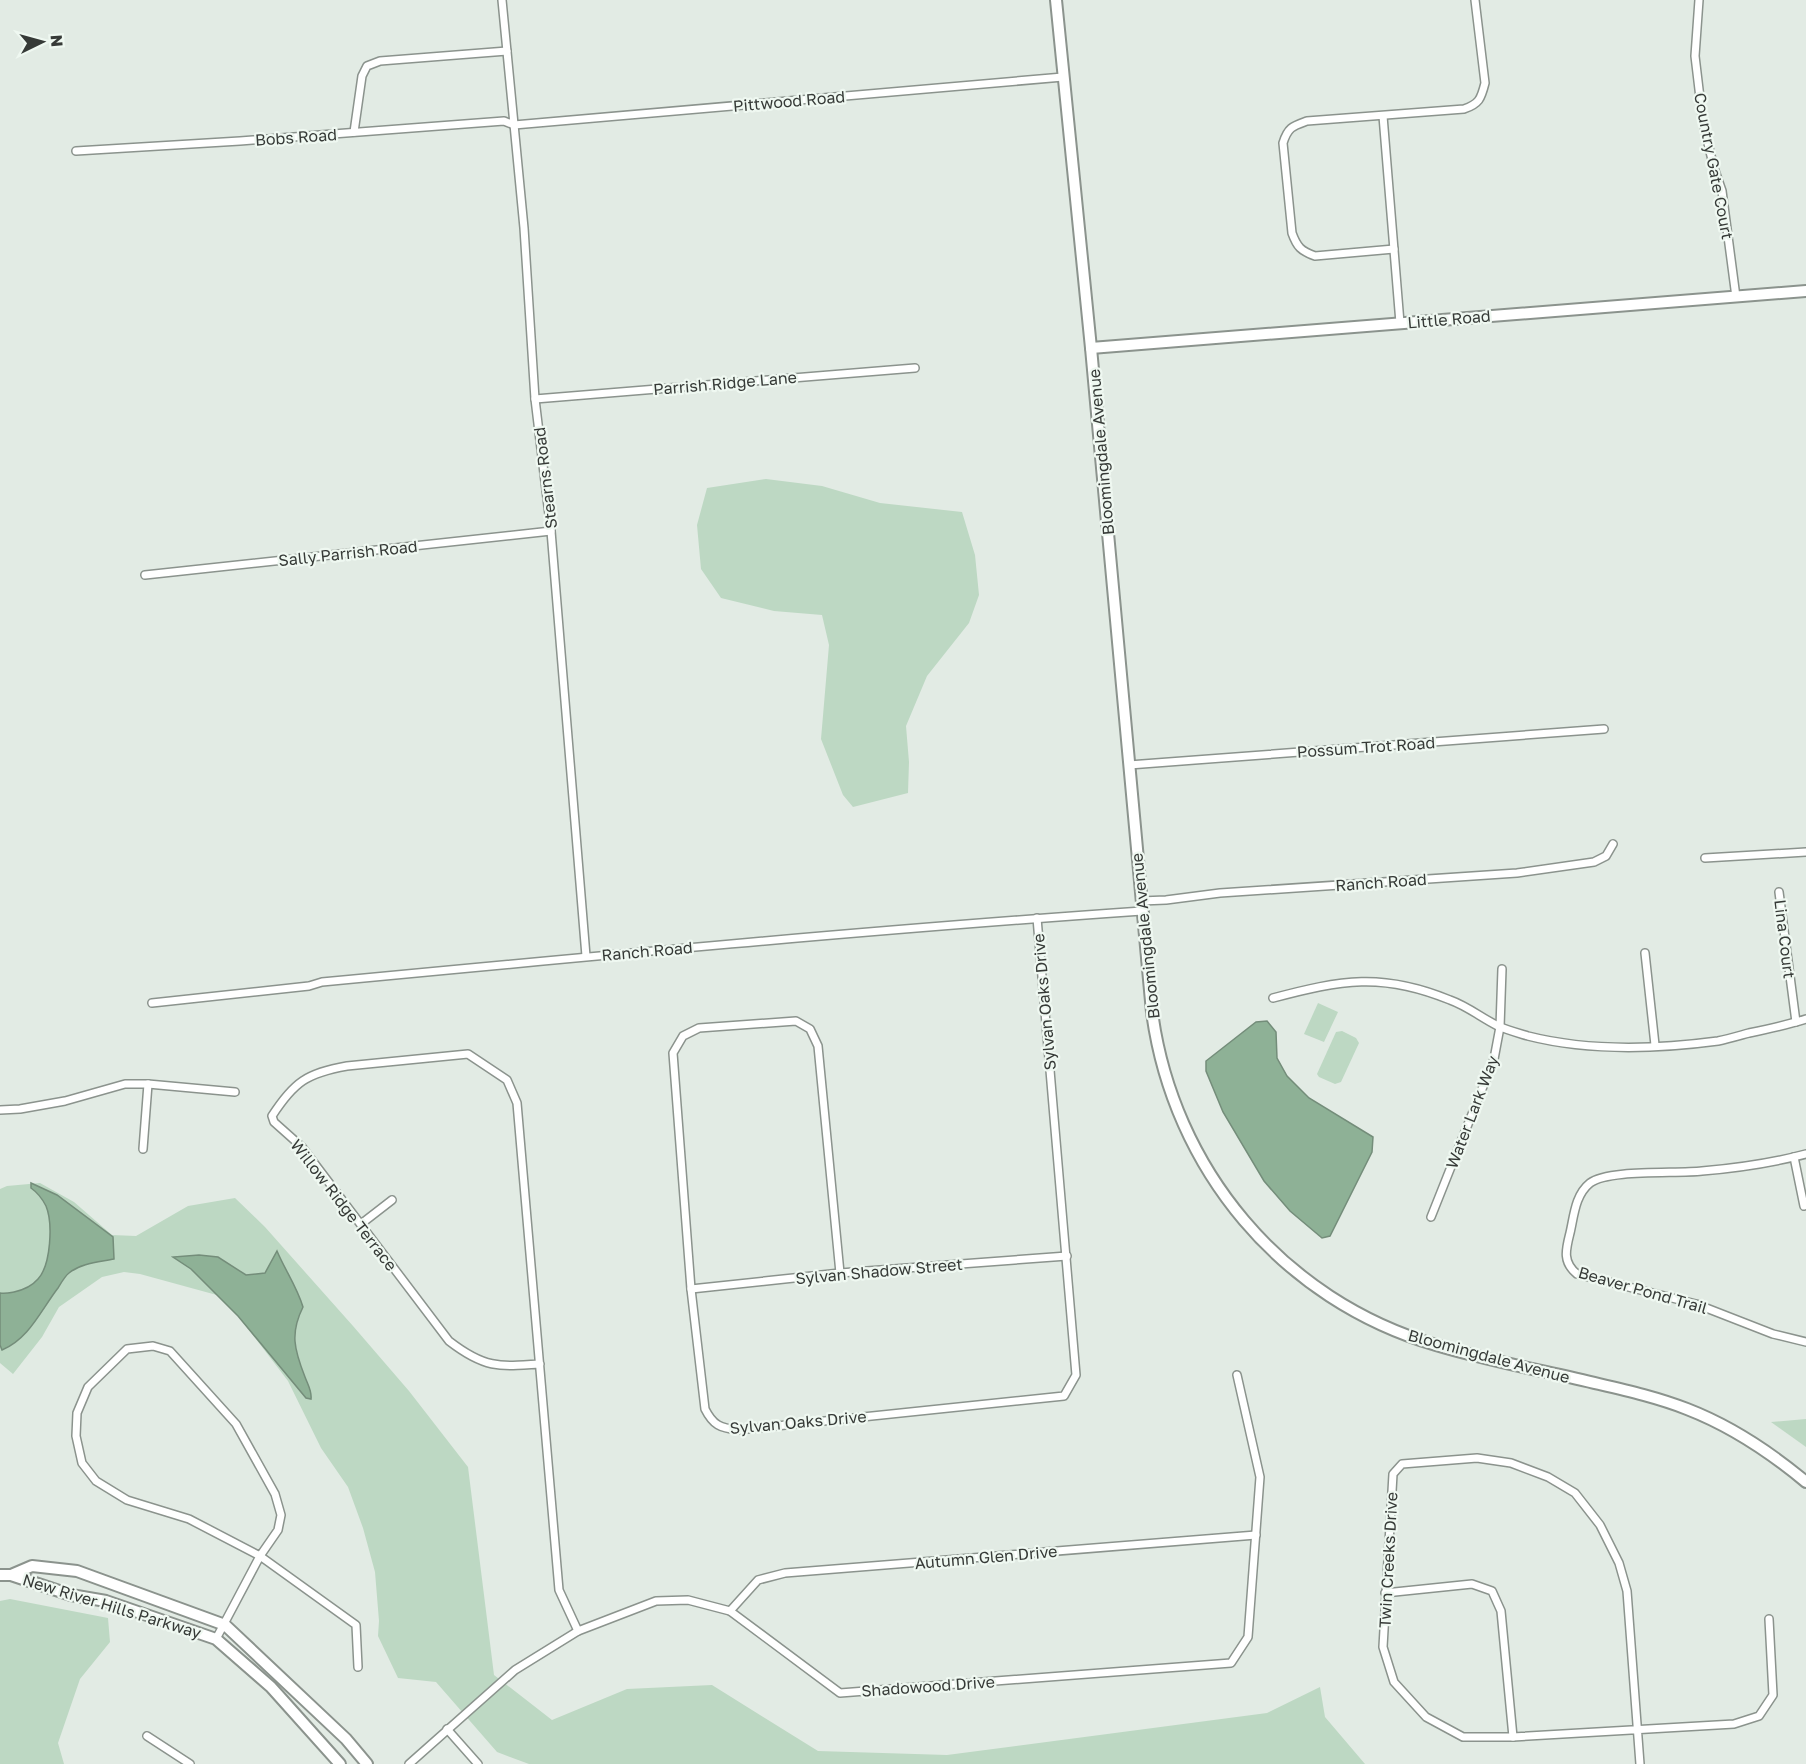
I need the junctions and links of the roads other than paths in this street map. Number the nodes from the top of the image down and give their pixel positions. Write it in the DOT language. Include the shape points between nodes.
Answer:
graph roads {
  1 [pos="502,0"];
  2 [pos="1056,0"];
  3 [pos="1475,0"];
  4 [pos="1699,0"];
  5 [pos="507,51"];
  6 [pos="1063,77"];
  7 [pos="1383,116"];
  8 [pos="514,125"];
  9 [pos="354,132"];
  10 [pos="76,151"];
  11 [pos="1394,249"];
  12 [pos="1806,291"];
  13 [pos="1736,297"];
  14 [pos="1401,323"];
  15 [pos="1091,348"];
  16 [pos="915,368"];
  17 [pos="536,399"];
  18 [pos="551,531"];
  19 [pos="145,575"];
  20 [pos="1604,729"];
  21 [pos="1129,765"];
  22 [pos="1613,844"];
  23 [pos="1806,852"];
  24 [pos="1705,858"];
  25 [pos="1779,892"];
  26 [pos="1142,906"];
  27 [pos="1036,918"];
  28 [pos="1645,953"];
  29 [pos="586,956"];
  30 [pos="1502,969"];
  31 [pos="1272,998"];
  32 [pos="152,1003"];
  33 [pos="1806,1019"];
  34 [pos="1796,1022"];
  35 [pos="1500,1027"];
  36 [pos="1655,1046"];
  37 [pos="148,1084"];
  38 [pos="235,1092"];
  39 [pos="0,1110"];
  40 [pos="143,1149"];
  41 [pos="1806,1154"];
  42 [pos="1794,1157"];
  43 [pos="392,1200"];
  44 [pos="1804,1206"];
  45 [pos="1431,1217"];
  46 [pos="361,1224"];
  47 [pos="1066,1256"];
  48 [pos="840,1273"];
  49 [pos="692,1289"];
  50 [pos="1806,1342"];
  51 [pos="540,1364"];
  52 [pos="1237,1375"];
  53 [pos="1806,1482"];
  54 [pos="1256,1535"];
  55 [pos="260,1556"];
  56 [pos="5,1575"];
  57 [pos="1385,1593"];
  58 [pos="730,1611"];
  59 [pos="1769,1619"];
  60 [pos="225,1625"];
  61 [pos="578,1631"];
  62 [pos="216,1639"];
  63 [pos="358,1667"];
  64 [pos="447,1729"];
  65 [pos="1637,1730"];
  66 [pos="147,1736"];
  67 [pos="1513,1737"];
  68 [pos="190,1764"];
  69 [pos="340,1764"];
  70 [pos="367,1764"];
  71 [pos="409,1764"];
  72 [pos="478,1764"];
  73 [pos="1640,1764"];
  1 -- 5 [label="street, Stearns Road"];
  2 -- 6 [label="street, Bloomingdale Avenue"];
  3 -- 7 [label="street" via="1485,83 1482,96 1474,106 1464,109"];
  4 -- 13 [label="street, Country Gate Court" via="1695,56 1702,123 1722,191"];
  5 -- 8 [label="street, Stearns Road"];
  5 -- 9 [label="street" via="380,61 367,66"];
  6 -- 8 [label="street, Pittwood Road"];
  6 -- 15 [label="street, Bloomingdale Avenue"];
  7 -- 11 [label="street"];
  7 -- 11 [label="street" via="1295,125 1287,131 1284,142 1296,246 1315,256"];
  8 -- 9 [label="street, Bobs Road" via="504,121"];
  8 -- 17 [label="street, Stearns Road"];
  9 -- 10 [label="street, Bobs Road"];
  11 -- 14 [label="street"];
  12 -- 13 [label="street, Little Road"];
  13 -- 14 [label="street, Little Road"];
  14 -- 15 [label="street, Little Road"];
  15 -- 21 [label="street, Bloomingdale Avenue"];
  16 -- 17 [label="street, Parrish Ridge Lane"];
  17 -- 18 [label="street, Stearns Road"];
  18 -- 19 [label="street, Sally Parrish Road"];
  18 -- 29 [label="street, Stearns Road"];
  20 -- 21 [label="street, Possum Trot Road"];
  21 -- 26 [label="street, Bloomingdale Avenue"];
  22 -- 26 [label="street, Ranch Road" via="1606,856 1594,862 1517,873 1220,894"];
  23 -- 24 [label="street"];
  25 -- 34 [label="street, Lina Court"];
  26 -- 27 [label="street, Ranch Road"];
  26 -- 53 [label="street, Bloomingdale Avenue" via="1153,1023 1174,1103 1214,1180 1247,1224 1280,1258 1338,1302 1401,1333 1437,1346 1686,1408 1752,1441"];
  27 -- 29 [label="street, Ranch Road"];
  27 -- 47 [label="street, Sylvan Oaks Drive"];
  28 -- 36 [label="street"];
  29 -- 32 [label="street, Ranch Road"];
  30 -- 35 [label="street, Water Lark Way"];
  31 -- 35 [label="street" via="1318,986 1379,981 1414,987 1452,1000"];
  33 -- 34 [label="street"];
  34 -- 36 [label="street" via="1719,1041"];
  35 -- 36 [label="street" via="1561,1043"];
  35 -- 45 [label="street, Water Lark Way" via="1494,1059"];
  37 -- 38 [label="street"];
  37 -- 39 [label="street" via="125,1084 65,1101"];
  37 -- 40 [label="street"];
  41 -- 42 [label="street, Beaver Pond Trail"];
  42 -- 44 [label="street"];
  42 -- 50 [label="street, Beaver Pond Trail" via="1701,1171 1596,1179 1579,1197 1566,1257 1571,1270 1584,1277 1696,1304 1773,1334"];
  43 -- 46 [label="street"];
  46 -- 51 [label="street, Willow Ridge Terrace" via="449,1341 483,1363"];
  46 -- 51 [label="street, Willow Ridge Terrace" via="302,1147 274,1122 272,1116 287,1094 305,1078 346,1065 468,1054 507,1080 517,1103"];
  47 -- 48 [label="street, Sylvan Shadow Street"];
  47 -- 49 [label="street, Sylvan Oaks Drive" via="1076,1375 1064,1396 738,1430 723,1428 705,1408"];
  48 -- 49 [label="street, Sylvan Shadow Street"];
  48 -- 49 [label="street, Sylvan Oaks Drive" via="818,1046 810,1029 796,1021 699,1028 683,1036 673,1053"];
  51 -- 61 [label="street, Willow Ridge Terrace" via="559,1590"];
  52 -- 54 [label="street, Shadowood Drive" via="1260,1477"];
  54 -- 58 [label="street, Autumn Glen Drive" via="785,1573 758,1580"];
  54 -- 58 [label="street, Shadowood Drive" via="1248,1637 1231,1663 840,1693"];
  55 -- 55 [label="street" via="279,1530 281,1515 275,1494 236,1424 170,1351 153,1346 127,1349 88,1387 77,1413 76,1436 82,1463 96,1481 127,1500 189,1519"];
  55 -- 60 [label="street"];
  55 -- 63 [label="street" via="356,1625"];
  56 -- 60 [label="street, New River Hills Parkway" via="32,1566 77,1571"];
  56 -- 62 [label="street, New River Hills Parkway" via="106,1601"];
  57 -- 65 [label="street, Twin Creeks Drive" via="1393,1474 1402,1464 1477,1458 1511,1463 1548,1477 1575,1493 1599,1525 1619,1563 1627,1591"];
  57 -- 67 [label="street, Twin Creeks Drive" via="1383,1647 1394,1682 1426,1718 1463,1737"];
  57 -- 67 [label="street" via="1472,1584 1492,1591 1501,1611"];
  58 -- 61 [label="street, Shadowood Drive" via="688,1600 656,1601"];
  59 -- 65 [label="street, Twin Creeks Drive" via="1773,1695 1759,1716 1734,1724"];
  60 -- 62 [label="street"];
  60 -- 70 [label="street, New River Hills Parkway" via="346,1739"];
  61 -- 64 [label="street, Shadowood Drive" via="515,1670"];
  62 -- 69 [label="street, New River Hills Parkway" via="271,1687"];
  64 -- 71 [label="street, Shadowood Drive"];
  64 -- 72 [label="street"];
  65 -- 67 [label="street, Twin Creeks Drive"];
  65 -- 73 [label="street, Twin Creeks Drive"];
  66 -- 68 [label="street"];
}
